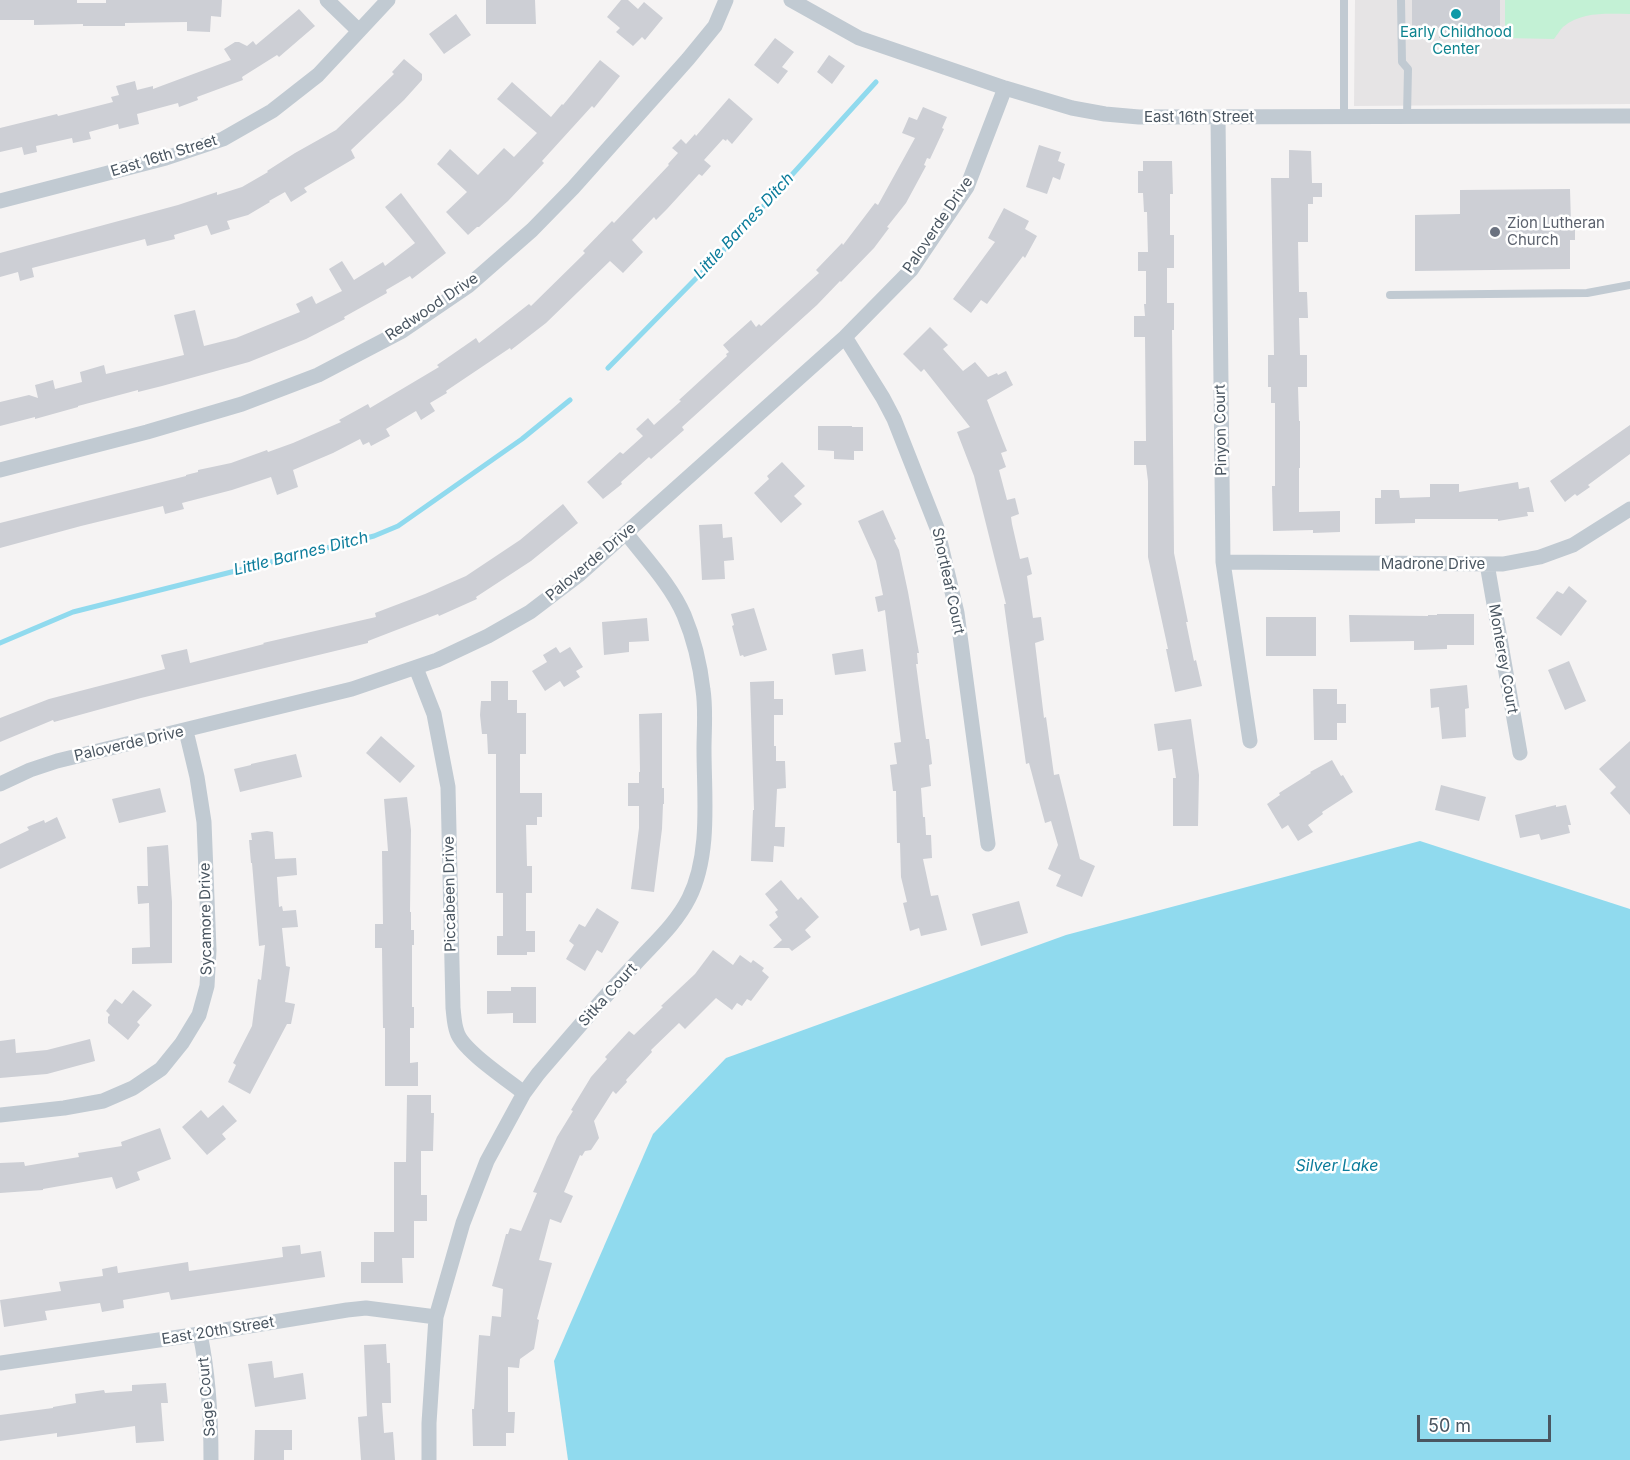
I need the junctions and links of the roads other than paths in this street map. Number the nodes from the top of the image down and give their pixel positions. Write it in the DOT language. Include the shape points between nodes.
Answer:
graph roads {
  1 [pos="327,0"];
  2 [pos="388,0"];
  3 [pos="726,0"];
  4 [pos="791,0"];
  5 [pos="1344,0"];
  6 [pos="1401,0"];
  7 [pos="359,31"];
  8 [pos="1005,88"];
  9 [pos="1344,116"];
  10 [pos="1407,116"];
  11 [pos="1630,116"];
  12 [pos="1218,117"];
  13 [pos="0,201"];
  14 [pos="1630,285"];
  15 [pos="1390,295"];
  16 [pos="845,337"];
  17 [pos="0,470"];
  18 [pos="1630,509"];
  19 [pos="626,533"];
  20 [pos="1223,562"];
  21 [pos="1487,564"];
  22 [pos="416,668"];
  23 [pos="186,731"];
  24 [pos="1250,741"];
  25 [pos="1520,753"];
  26 [pos="0,784"];
  27 [pos="988,844"];
  28 [pos="524,1093"];
  29 [pos="0,1115"];
  30 [pos="436,1317"];
  31 [pos="200,1334"];
  32 [pos="0,1363"];
  33 [pos="211,1460"];
  34 [pos="429,1460"];
  1 -- 7 [label="street"];
  2 -- 7 [label="street, East 16th Street"];
  3 -- 17 [label="street, Redwood Drive" via="715,26 688,59 540,222 468,286 402,331 318,375 242,404"];
  4 -- 8 [label="street, East 16th Street" via="859,38"];
  5 -- 9 [label="lane"];
  6 -- 10 [label="lane"];
  7 -- 13 [label="street, East 16th Street" via="318,75 272,111 223,139 166,158"];
  8 -- 12 [label="street, East 16th Street" via="1105,114"];
  8 -- 16 [label="street, Paloverde Drive" via="967,187 910,270"];
  9 -- 10 [label="street, East 16th Street"];
  9 -- 12 [label="street, East 16th Street"];
  10 -- 11 [label="street, East 16th Street"];
  12 -- 20 [label="street, Pinyon Court"];
  14 -- 15 [label="lane" via="1587,293"];
  16 -- 19 [label="street, Paloverde Drive"];
  16 -- 27 [label="street, Shortleaf Court" via="894,419 937,528 957,613"];
  18 -- 21 [label="street, Madrone Drive" via="1573,545 1540,557"];
  19 -- 22 [label="street, Paloverde Drive" via="530,612 488,636"];
  19 -- 28 [label="street, Sitka Court" via="673,594 698,662 704,692 705,824 701,857 689,898 667,931"];
  20 -- 21 [label="street, Madrone Drive"];
  20 -- 24 [label="street, Pinyon Court"];
  21 -- 25 [label="street, Monterey Court"];
  22 -- 23 [label="street, Paloverde Drive" via="352,689"];
  22 -- 28 [label="street, Piccabeen Drive" via="434,714 448,787 453,1008 457,1033 472,1052"];
  23 -- 26 [label="street, Paloverde Drive" via="57,761"];
  23 -- 29 [label="street, Sycamore Drive" via="204,822 209,950 207,986 199,1015 161,1069 133,1088 103,1101"];
  28 -- 30 [label="street, Sitka Court" via="487,1161 463,1223"];
  30 -- 31 [label="street, East 20th Street" via="366,1308"];
  30 -- 34 [label="street, Sitka Court"];
  31 -- 32 [label="street, East 20th Street"];
  31 -- 33 [label="street, Sage Court" via="211,1409"];
}
